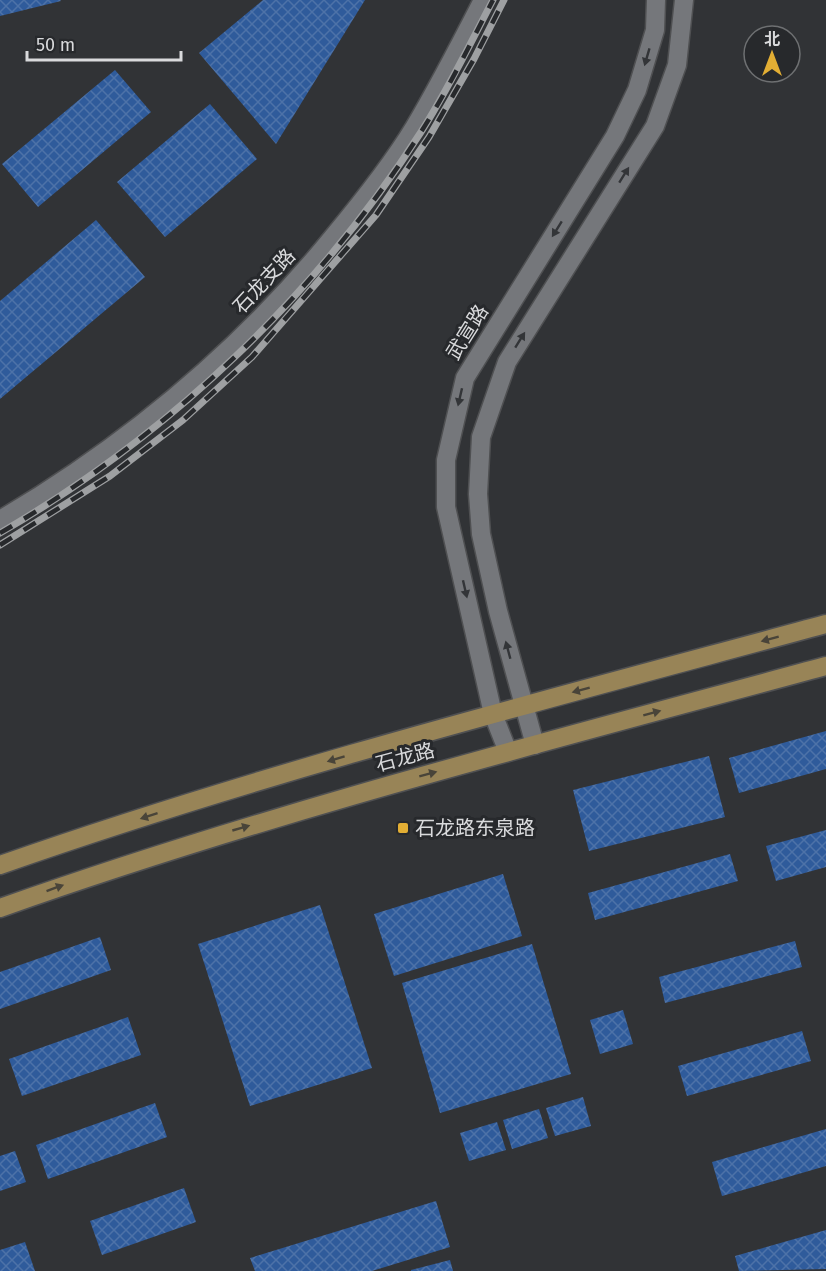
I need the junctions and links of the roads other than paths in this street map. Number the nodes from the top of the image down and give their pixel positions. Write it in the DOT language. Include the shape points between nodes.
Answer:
graph roads {
  1 [pos="483,0"];
  2 [pos="656,0"];
  3 [pos="684,0"];
  4 [pos="0,520"];
  5 [pos="826,624"];
  6 [pos="826,666"];
  7 [pos="523,706"];
  8 [pos="493,714"];
  9 [pos="535,745"];
  10 [pos="508,752"];
  11 [pos="0,865"];
  12 [pos="0,908"];
  1 -- 4 [label="street, 石龙支路" via="414,129 302,275 236,344 168,405 96,458"];
  2 -- 8 [label="street, 武宣路, one-way" via="655,30 638,90 615,136 465,378 448,449 446,507"];
  7 -- 3 [label="street, one-way" via="481,534 481,436 507,362 656,126 677,65"];
  5 -- 7 [label="main road, 石龙路, one-way"];
  9 -- 6 [label="main road, 石龙路, one-way"];
  7 -- 8 [label="main road, 石龙路"];
  7 -- 9 [label="street"];
  8 -- 10 [label="street, 武宣路"];
  8 -- 11 [label="main road, 石龙路, one-way" via="214,795"];
  9 -- 10 [label="main road, 石龙路"];
  12 -- 10 [label="main road, 石龙路, one-way" via="230,832"];
}
